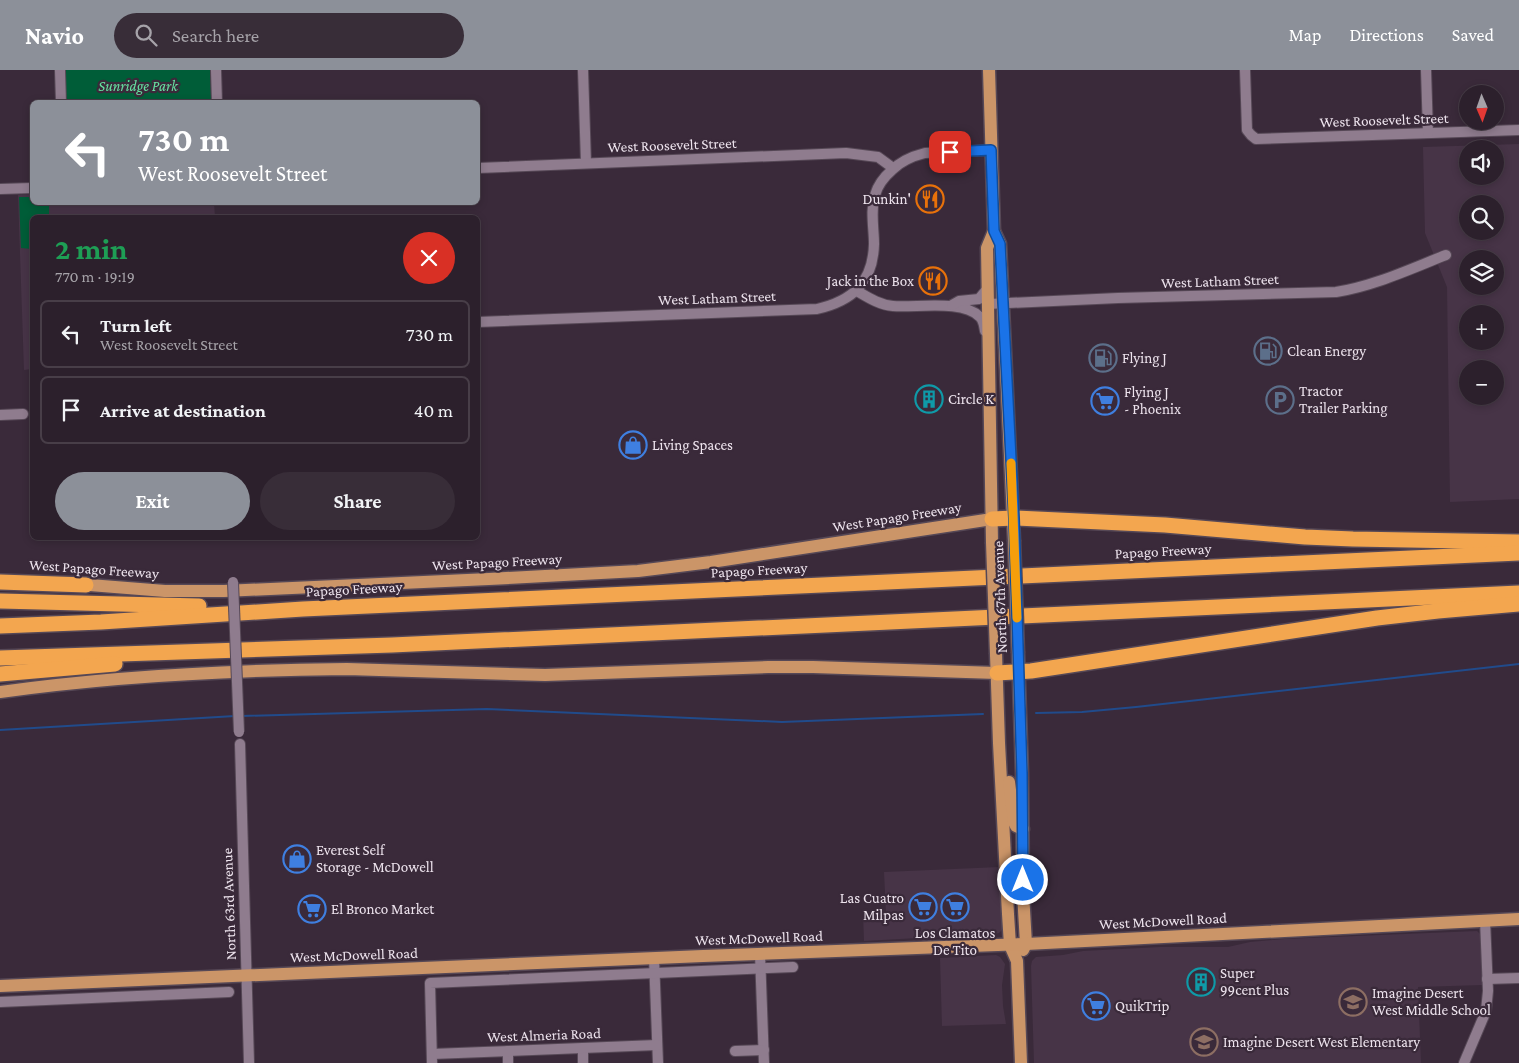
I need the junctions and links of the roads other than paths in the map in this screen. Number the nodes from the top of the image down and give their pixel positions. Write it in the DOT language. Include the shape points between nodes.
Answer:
graph roads {
  1 [pos="60,70"];
  2 [pos="216,70"];
  3 [pos="583,70"];
  4 [pos="989,70"];
  5 [pos="1245,70"];
  6 [pos="1426,70"];
  7 [pos="61,100"];
  8 [pos="217,100"];
  9 [pos="1519,130"];
  10 [pos="1428,133"];
  11 [pos="991,150"];
  12 [pos="586,163"];
  13 [pos="480,168"];
  14 [pos="891,171"];
  15 [pos="30,188"];
  16 [pos="0,189"];
  17 [pos="994,231"];
  18 [pos="1446,255"];
  19 [pos="988,288"];
  20 [pos="858,291"];
  21 [pos="1002,303"];
  22 [pos="988,304"];
  23 [pos="951,306"];
  24 [pos="480,322"];
  25 [pos="989,350"];
  26 [pos="23,414"];
  27 [pos="0,415"];
  28 [pos="1014,518"];
  29 [pos="992,519"];
  30 [pos="1519,542"];
  31 [pos="1519,553"];
  32 [pos="0,578"];
  33 [pos="0,582"];
  34 [pos="233,582"];
  35 [pos="86,585"];
  36 [pos="1519,593"];
  37 [pos="0,601"];
  38 [pos="1519,604"];
  39 [pos="303,608"];
  40 [pos="0,626"];
  41 [pos="162,653"];
  42 [pos="0,658"];
  43 [pos="1019,672"];
  44 [pos="991,673"];
  45 [pos="0,674"];
  46 [pos="0,692"];
  47 [pos="239,732"];
  48 [pos="999,743"];
  49 [pos="240,744"];
  50 [pos="1023,830"];
  51 [pos="1519,919"];
  52 [pos="1485,920"];
  53 [pos="1026,944"];
  54 [pos="1010,945"];
  55 [pos="760,954"];
  56 [pos="654,958"];
  57 [pos="1018,961"];
  58 [pos="793,967"];
  59 [pos="760,969"];
  60 [pos="654,974"];
  61 [pos="246,976"];
  62 [pos="1519,978"];
  63 [pos="1487,979"];
  64 [pos="0,986"];
  65 [pos="229,992"];
  66 [pos="0,1002"];
  67 [pos="657,1046"];
  68 [pos="583,1048"];
  69 [pos="764,1050"];
  70 [pos="508,1051"];
  71 [pos="735,1051"];
  72 [pos="432,1059"];
  73 [pos="249,1063"];
  74 [pos="508,1063"];
  75 [pos="584,1063"];
  76 [pos="658,1063"];
  77 [pos="764,1063"];
  78 [pos="1021,1063"];
  79 [pos="1464,1063"];
  1 -- 7 [label="street"];
  2 -- 8 [label="street"];
  3 -- 12 [label="street"];
  4 -- 11 [label="main road, North 67th Avenue"];
  5 -- 10 [label="street, West Roosevelt Street" via="1247,127 1251,136 1260,139"];
  6 -- 10 [label="street"];
  9 -- 10 [label="street, West Roosevelt Street"];
  11 -- 14 [label="street" via="925,153 906,160"];
  11 -- 17 [label="main road, North 67th Avenue"];
  12 -- 13 [label="street, West Roosevelt Street"];
  12 -- 14 [label="street, West Roosevelt Street" via="846,153 878,157"];
  14 -- 20 [label="street" via="880,183 874,199 873,256 869,273"];
  15 -- 16 [label="street"];
  17 -- 19 [label="main road, North 67th Avenue" via="987,248"];
  17 -- 21 [label="main road, North 67th Avenue" via="1000,244"];
  18 -- 21 [label="street, West Latham Street" via="1374,284 1336,292"];
  19 -- 22 [label="main road, North 67th Avenue"];
  19 -- 23 [label="street" via="979,299"];
  20 -- 23 [label="street" via="893,306"];
  20 -- 24 [label="street, West Latham Street" via="841,302 817,309"];
  21 -- 22 [label="street, West Latham Street"];
  21 -- 28 [label="main road, North 67th Avenue"];
  22 -- 25 [label="main road, North 67th Avenue"];
  23 -- 25 [label="street" via="972,312 982,319"];
  25 -- 29 [label="main road, North 67th Avenue"];
  26 -- 27 [label="street"];
  28 -- 29 [label="highway"];
  28 -- 30 [label="highway" via="1165,525 1353,540"];
  28 -- 43 [label="main road, North 67th Avenue, bridge"];
  29 -- 35 [label="main road, West Papago Freeway" via="638,571 224,591 165,591"];
  29 -- 44 [label="main road, North 67th Avenue, bridge" via="996,654"];
  31 -- 39 [label="highway, Papago Freeway"];
  32 -- 35 [label="main road, West Papago Freeway"];
  33 -- 35 [label="highway"];
  34 -- 47 [label="street, bridge"];
  36 -- 41 [label="highway" via="401,645"];
  37 -- 39 [label="highway"];
  38 -- 43 [label="highway" via="1377,618"];
  39 -- 40 [label="highway, Papago Freeway"];
  41 -- 42 [label="highway"];
  41 -- 45 [label="highway" via="120,664"];
  43 -- 44 [label="highway"];
  43 -- 50 [label="main road, North 67th Avenue"];
  44 -- 46 [label="main road" via="804,667 545,675 319,669 115,679"];
  44 -- 48 [label="main road, North 67th Avenue" via="997,701"];
  48 -- 50 [label="main road" via="1008,770 1014,822"];
  48 -- 54 [label="main road, North 67th Avenue"];
  49 -- 61 [label="street, North 63rd Avenue"];
  50 -- 53 [label="main road, North 67th Avenue"];
  51 -- 52 [label="main road, West McDowell Road"];
  52 -- 53 [label="main road, West McDowell Road"];
  52 -- 63 [label="street"];
  53 -- 54 [label="main road, West McDowell Road"];
  53 -- 57 [label="main road, North 67th Avenue"];
  54 -- 55 [label="main road, West McDowell Road"];
  54 -- 57 [label="main road, North 67th Avenue"];
  55 -- 56 [label="main road, West McDowell Road"];
  55 -- 59 [label="street"];
  56 -- 60 [label="street"];
  56 -- 61 [label="main road, West McDowell Road"];
  57 -- 78 [label="main road, North 67th Avenue"];
  58 -- 59 [label="street, West McDowell Road"];
  59 -- 60 [label="street, West McDowell Road"];
  59 -- 69 [label="street"];
  60 -- 67 [label="street"];
  60 -- 72 [label="street, West McDowell Road" via="430,983"];
  61 -- 64 [label="main road, West McDowell Road"];
  61 -- 73 [label="street, North 63rd Avenue"];
  62 -- 63 [label="street"];
  63 -- 79 [label="street" via="1486,1011"];
  65 -- 66 [label="street"];
  67 -- 68 [label="street, West Almeria Road"];
  67 -- 76 [label="street"];
  68 -- 70 [label="street, West Almeria Road"];
  68 -- 75 [label="street"];
  69 -- 71 [label="street"];
  69 -- 77 [label="street"];
  70 -- 72 [label="street, West Almeria Road"];
  70 -- 74 [label="street"];
}
